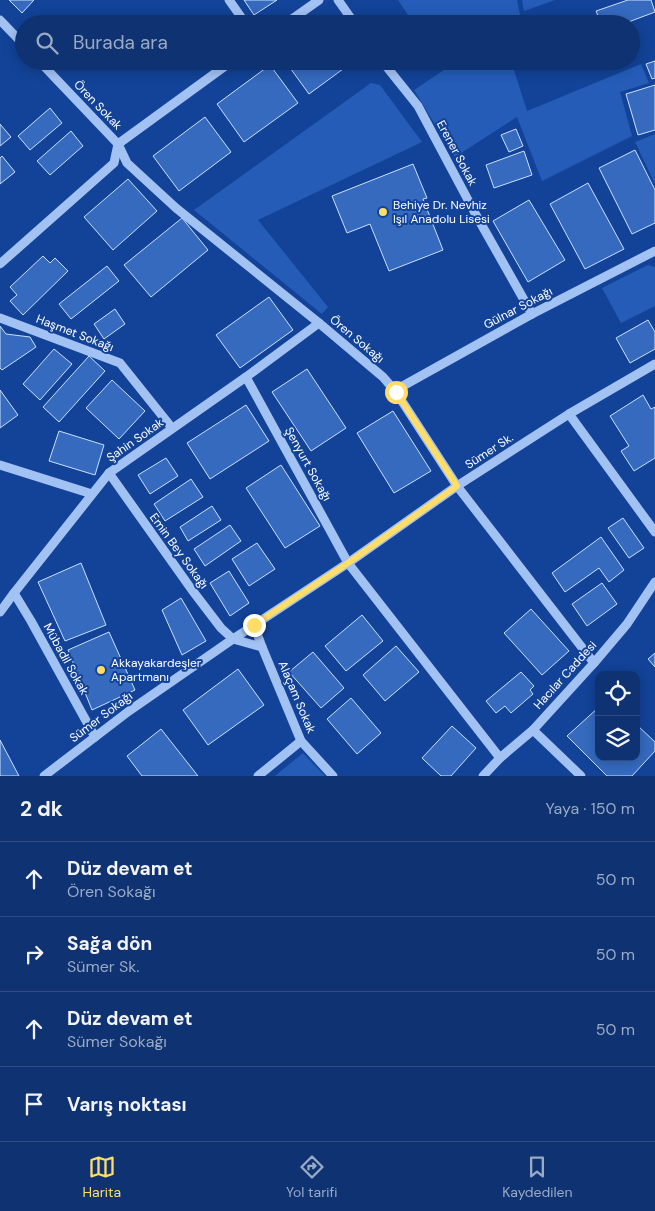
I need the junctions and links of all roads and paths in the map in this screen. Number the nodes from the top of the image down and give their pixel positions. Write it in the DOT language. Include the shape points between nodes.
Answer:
graph roads {
  1 [pos="229,0"];
  2 [pos="319,0"];
  3 [pos="338,0"];
  4 [pos="240,15"];
  5 [pos="298,15"];
  6 [pos="349,15"];
  7 [pos="0,20"];
  8 [pos="15,36"];
  9 [pos="48,70"];
  10 [pos="220,70"];
  11 [pos="389,70"];
  12 [pos="118,144"];
  13 [pos="655,251"];
  14 [pos="1,261"];
  15 [pos="532,314"];
  16 [pos="0,318"];
  17 [pos="319,323"];
  18 [pos="653,366"];
  19 [pos="246,377"];
  20 [pos="396,392"];
  21 [pos="569,414"];
  22 [pos="172,428"];
  23 [pos="0,465"];
  24 [pos="109,473"];
  25 [pos="457,486"];
  26 [pos="92,494"];
  27 [pos="655,532"];
  28 [pos="348,563"];
  29 [pos="654,585"];
  30 [pos="14,593"];
  31 [pos="0,612"];
  32 [pos="254,625"];
  33 [pos="233,639"];
  34 [pos="262,647"];
  35 [pos="594,663"];
  36 [pos="533,730"];
  37 [pos="95,737"];
  38 [pos="301,741"];
  39 [pos="500,758"];
  40 [pos="44,776"];
  41 [pos="258,776"];
  42 [pos="333,776"];
  43 [pos="483,776"];
  44 [pos="581,776"];
  1 -- 4 [label="street"];
  2 -- 5 [label="street"];
  3 -- 6 [label="street"];
  7 -- 8 [label="street"];
  9 -- 12 [label="street, Ören Sokak"];
  10 -- 12 [label="street"];
  11 -- 15 [label="street, Erener Sokak" via="418,106"];
  12 -- 14 [label="street" via="114,163"];
  12 -- 17 [label="street, Ören Sokağı" via="127,163 176,208"];
  13 -- 15 [label="street, Gülnar Sokağı"];
  15 -- 20 [label="street, Gülnar Sokağı"];
  16 -- 22 [label="street, Haşmet Sokağı" via="120,363"];
  17 -- 19 [label="street, Şahin Sokak"];
  17 -- 20 [label="street, Ören Sokağı"];
  18 -- 21 [label="street, Sümer Sk."];
  19 -- 22 [label="street, Şahin Sokak"];
  19 -- 28 [label="street, Şenyurt Sokağı"];
  20 -- 25 [label="street, Ören Sokağı"];
  21 -- 25 [label="street, Sümer Sk."];
  21 -- 27 [label="street"];
  22 -- 24 [label="street, Şahin Sokak"];
  23 -- 26 [label="street"];
  24 -- 26 [label="street, Şahin Sokak"];
  24 -- 33 [label="street, Emin Bey Sokağı" via="192,590"];
  25 -- 28 [label="street, Sümer Sk."];
  25 -- 35 [label="street, Ören Sokağı"];
  26 -- 30 [label="street, Şahin Sokak"];
  28 -- 32 [label="street, Sümer Sokağı"];
  28 -- 39 [label="street, Şenyurt Sokağı"];
  29 -- 35 [label="street, Hacılar Caddesi"];
  30 -- 31 [label="street, Şahin Sokak"];
  30 -- 37 [label="street, Mübadil Sokak"];
  32 -- 33 [label="street, Sümer Sokağı"];
  32 -- 34 [label="street, Alaçam Sokak"];
  33 -- 34 [label="street"];
  33 -- 37 [label="street, Sümer Sokağı"];
  34 -- 38 [label="street, Alaçam Sokak"];
  35 -- 36 [label="street, Hacılar Caddesi"];
  36 -- 39 [label="street, Hacılar Caddesi"];
  36 -- 44 [label="street"];
  37 -- 40 [label="street, Sümer Sokağı"];
  38 -- 41 [label="street"];
  38 -- 42 [label="street, Alaçam Sokak"];
  39 -- 43 [label="street, Hacılar Caddesi"];
}
